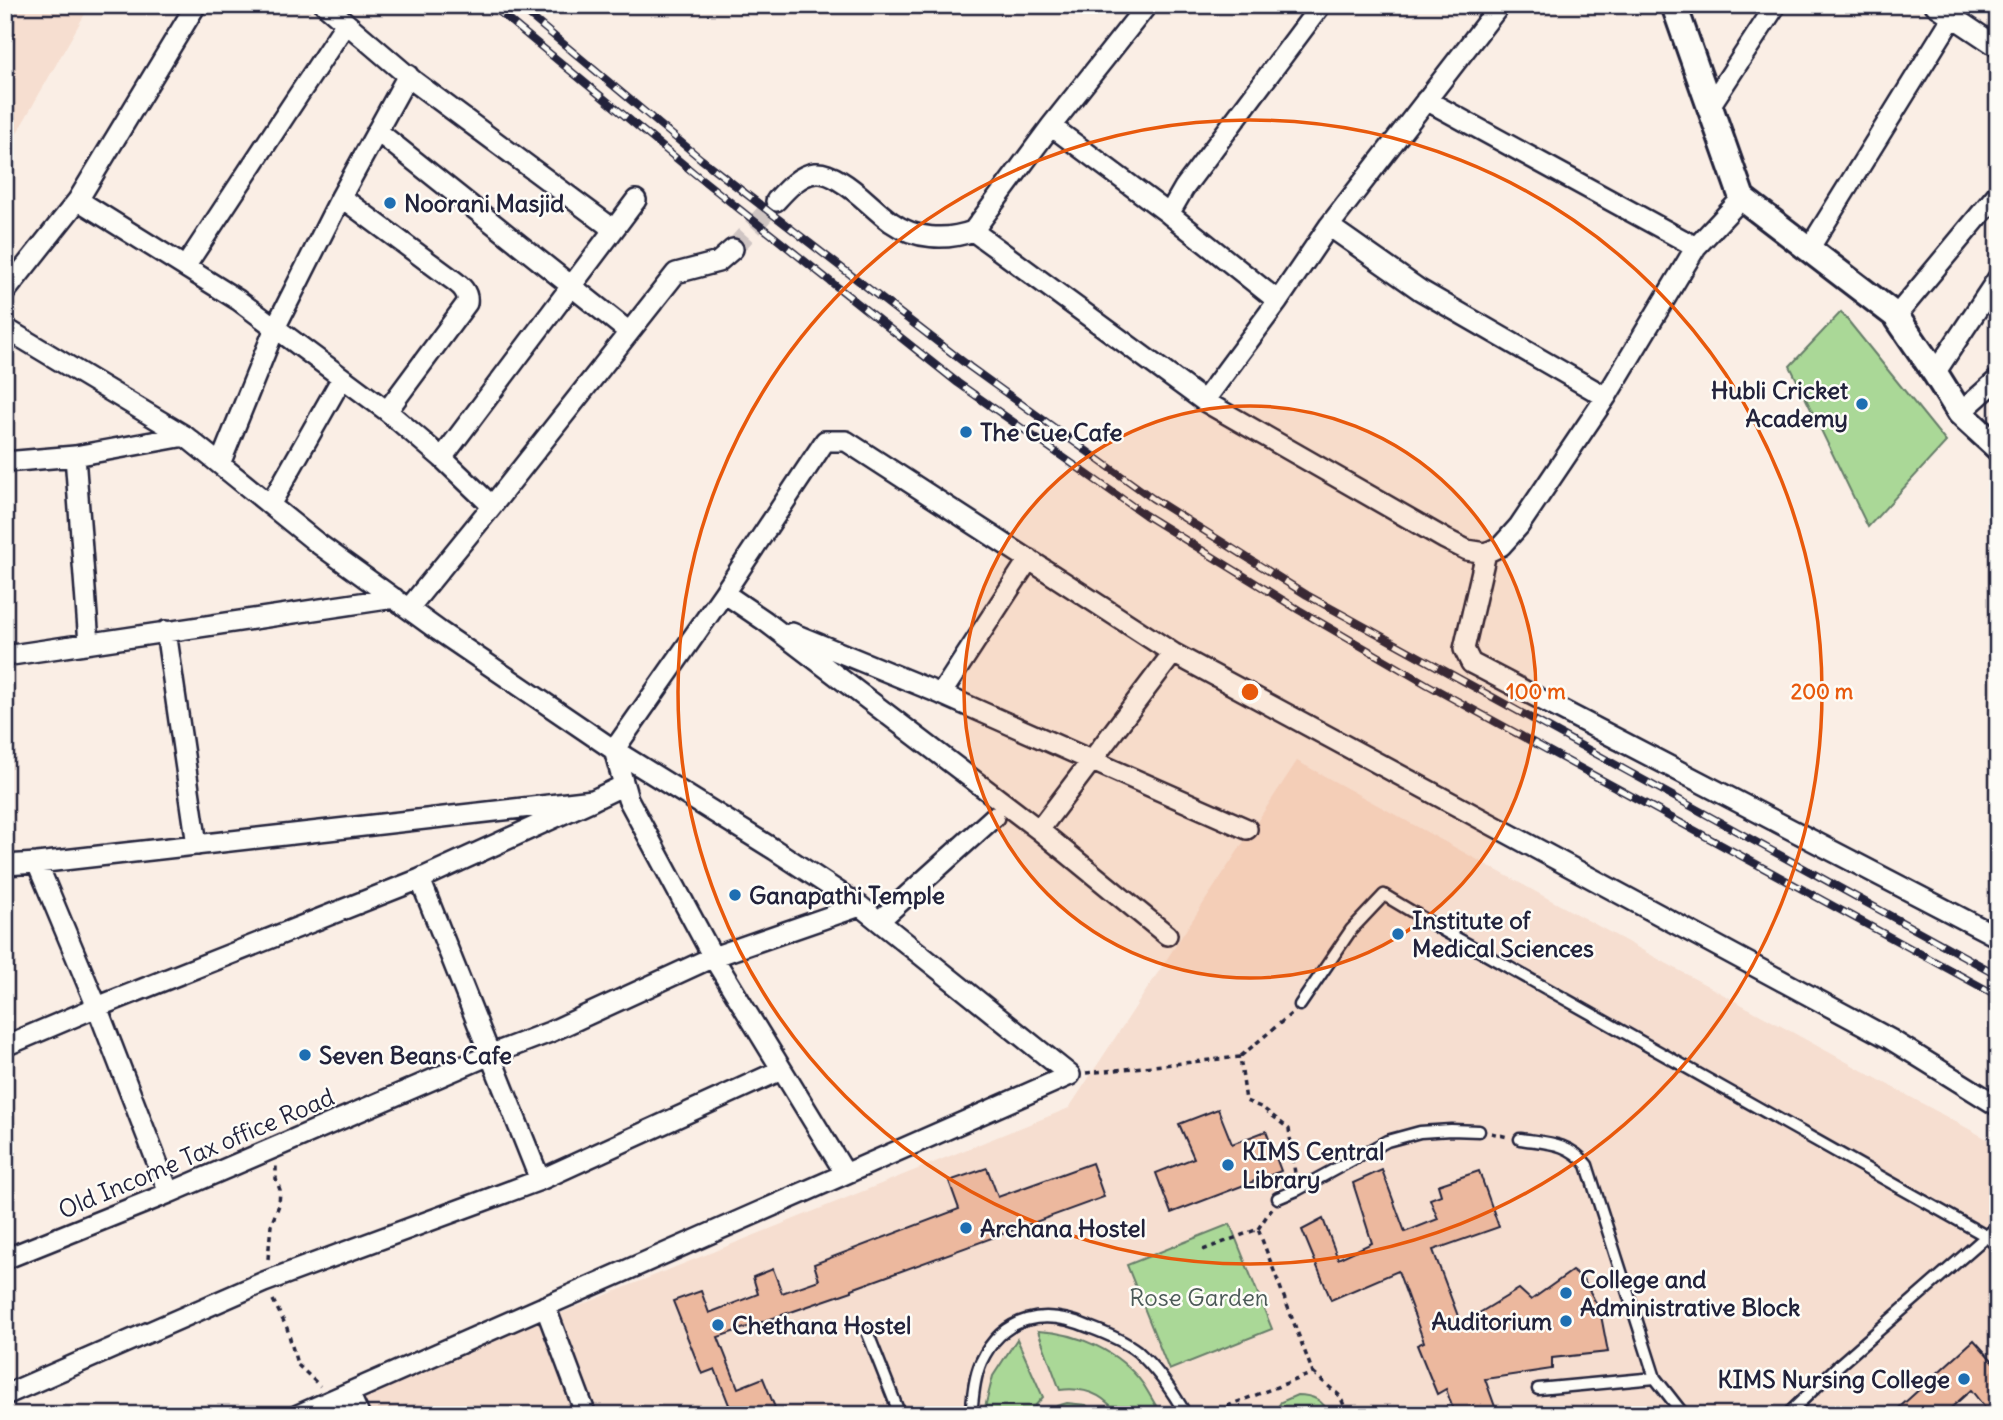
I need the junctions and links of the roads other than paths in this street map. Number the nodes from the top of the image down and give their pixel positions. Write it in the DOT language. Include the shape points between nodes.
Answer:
graph roads {
  1 [pos="197,5"];
  2 [pos="325,5"];
  3 [pos="1147,5"];
  4 [pos="1321,5"];
  5 [pos="1500,5"];
  6 [pos="1674,5"];
  7 [pos="1776,5"];
  8 [pos="1936,5"];
  9 [pos="1957,11"];
  10 [pos="346,23"];
  11 [pos="1998,47"];
  12 [pos="408,75"];
  13 [pos="1426,100"];
  14 [pos="1710,106"];
  15 [pos="1051,126"];
  16 [pos="377,131"];
  17 [pos="1998,193"];
  18 [pos="341,197"];
  19 [pos="1742,198"];
  20 [pos="78,200"];
  21 [pos="635,200"];
  22 [pos="776,201"];
  23 [pos="1169,214"];
  24 [pos="1329,226"];
  25 [pos="612,231"];
  26 [pos="973,231"];
  27 [pos="1696,247"];
  28 [pos="733,249"];
  29 [pos="1809,249"];
  30 [pos="185,267"];
  31 [pos="1998,278"];
  32 [pos="571,286"];
  33 [pos="5,292"];
  34 [pos="1278,301"];
  35 [pos="1896,316"];
  36 [pos="5,328"];
  37 [pos="275,328"];
  38 [pos="629,332"];
  39 [pos="1936,373"];
  40 [pos="342,378"];
  41 [pos="1998,379"];
  42 [pos="1606,397"];
  43 [pos="1204,401"];
  44 [pos="387,411"];
  45 [pos="1960,413"];
  46 [pos="185,436"];
  47 [pos="1998,448"];
  48 [pos="75,456"];
  49 [pos="442,458"];
  50 [pos="5,462"];
  51 [pos="220,464"];
  52 [pos="270,505"];
  53 [pos="492,506"];
  54 [pos="1486,553"];
  55 [pos="1029,559"];
  56 [pos="724,593"];
  57 [pos="401,603"];
  58 [pos="765,621"];
  59 [pos="166,632"];
  60 [pos="89,643"];
  61 [pos="1173,653"];
  62 [pos="5,656"];
  63 [pos="941,694"];
  64 [pos="614,750"];
  65 [pos="1093,761"];
  66 [pos="624,785"];
  67 [pos="593,800"];
  68 [pos="994,817"];
  69 [pos="1247,829"];
  70 [pos="1039,830"];
  71 [pos="197,845"];
  72 [pos="37,863"];
  73 [pos="5,865"];
  74 [pos="420,879"];
  75 [pos="860,906"];
  76 [pos="878,921"];
  77 [pos="1167,935"];
  78 [pos="1998,937"];
  79 [pos="713,957"];
  80 [pos="1300,1005"];
  81 [pos="97,1007"];
  82 [pos="5,1046"];
  83 [pos="492,1054"];
  84 [pos="781,1070"];
  85 [pos="1998,1106"];
  86 [pos="1479,1131"];
  87 [pos="1520,1139"];
  88 [pos="845,1173"];
  89 [pos="540,1180"];
  90 [pos="169,1193"];
  91 [pos="1278,1198"];
  92 [pos="1998,1226"];
  93 [pos="1986,1236"];
  94 [pos="1998,1247"];
  95 [pos="5,1259"];
  96 [pos="545,1306"];
  97 [pos="868,1334"];
  98 [pos="1655,1378"];
  99 [pos="1538,1389"];
  100 [pos="349,1393"];
  101 [pos="5,1395"];
  102 [pos="298,1415"];
  103 [pos="359,1415"];
  104 [pos="586,1415"];
  105 [pos="900,1415"];
  106 [pos="971,1415"];
  107 [pos="1186,1415"];
  108 [pos="1684,1415"];
  109 [pos="1787,1415"];
  1 -- 20 [label="street"];
  2 -- 10 [label="street"];
  3 -- 15 [label="street"];
  4 -- 23 [label="street"];
  5 -- 13 [label="street"];
  6 -- 14 [label="street"];
  7 -- 14 [label="street"];
  8 -- 9 [label="street"];
  9 -- 11 [label="street"];
  9 -- 29 [label="street"];
  10 -- 12 [label="street"];
  10 -- 30 [label="street"];
  12 -- 16 [label="street"];
  12 -- 25 [label="street"];
  13 -- 24 [label="street"];
  13 -- 27 [label="street"];
  14 -- 19 [label="street"];
  15 -- 23 [label="street"];
  15 -- 26 [label="street"];
  16 -- 18 [label="street"];
  16 -- 32 [label="street"];
  17 -- 35 [label="street"];
  18 -- 37 [label="street"];
  18 -- 44 [label="street" via="468,296"];
  19 -- 27 [label="street"];
  19 -- 29 [label="street"];
  20 -- 30 [label="street"];
  20 -- 33 [label="street"];
  21 -- 25 [label="street"];
  22 -- 26 [label="street" via="789,186 818,173 849,186 892,223 913,233 957,237"];
  23 -- 34 [label="street"];
  24 -- 34 [label="street"];
  24 -- 42 [label="street" via="1420,290"];
  25 -- 32 [label="street"];
  26 -- 43 [label="street"];
  27 -- 42 [label="street"];
  28 -- 38 [label="street" via="718,262 676,273"];
  29 -- 35 [label="street"];
  30 -- 37 [label="street"];
  31 -- 39 [label="street"];
  32 -- 38 [label="street"];
  32 -- 49 [label="street"];
  34 -- 43 [label="street"];
  35 -- 39 [label="street"];
  36 -- 46 [label="street"];
  37 -- 40 [label="street"];
  37 -- 51 [label="street"];
  38 -- 53 [label="street"];
  39 -- 45 [label="street"];
  40 -- 44 [label="street"];
  40 -- 52 [label="street"];
  41 -- 45 [label="street"];
  42 -- 54 [label="street" via="1519,526 1501,546"];
  43 -- 54 [label="street" via="1445,540"];
  44 -- 49 [label="street"];
  45 -- 47 [label="street"];
  46 -- 48 [label="street"];
  46 -- 51 [label="street"];
  48 -- 50 [label="street"];
  48 -- 60 [label="street"];
  49 -- 53 [label="street"];
  51 -- 52 [label="street"];
  52 -- 57 [label="street"];
  53 -- 57 [label="street"];
  54 -- 78 [label="street" via="1464,649 1471,663"];
  55 -- 56 [label="street" via="846,441 825,441"];
  55 -- 61 [label="street"];
  55 -- 63 [label="street"];
  56 -- 58 [label="street"];
  56 -- 64 [label="street"];
  57 -- 59 [label="street"];
  57 -- 64 [label="street"];
  58 -- 63 [label="street"];
  58 -- 70 [label="street"];
  59 -- 60 [label="street"];
  59 -- 71 [label="street"];
  60 -- 62 [label="street"];
  61 -- 65 [label="street"];
  61 -- 85 [label="street" via="1890,1040"];
  63 -- 65 [label="street"];
  64 -- 66 [label="street"];
  64 -- 75 [label="street"];
  65 -- 69 [label="street"];
  65 -- 70 [label="street"];
  66 -- 67 [label="street"];
  66 -- 79 [label="street"];
  67 -- 71 [label="street"];
  67 -- 74 [label="street"];
  68 -- 76 [label="street"];
  70 -- 77 [label="street"];
  71 -- 72 [label="street"];
  72 -- 73 [label="street"];
  72 -- 81 [label="street"];
  74 -- 81 [label="street"];
  74 -- 83 [label="street"];
  75 -- 76 [label="street"];
  75 -- 79 [label="street, Old Income Tax office Road"];
  76 -- 88 [label="street" via="1070,1075"];
  79 -- 83 [label="street, Old Income Tax office Road"];
  79 -- 84 [label="street"];
  80 -- 93 [label="lane" via="1352,930 1384,895"];
  81 -- 82 [label="street"];
  81 -- 90 [label="street"];
  83 -- 89 [label="street"];
  83 -- 90 [label="street, Old Income Tax office Road"];
  84 -- 88 [label="street"];
  84 -- 89 [label="street"];
  86 -- 91 [label="lane" via="1420,1132 1387,1141"];
  87 -- 98 [label="lane" via="1563,1146 1587,1165"];
  88 -- 96 [label="street"];
  89 -- 101 [label="street" via="264,1282"];
  90 -- 95 [label="street, Old Income Tax office Road"];
  92 -- 93 [label="lane"];
  93 -- 94 [label="lane"];
  93 -- 109 [label="lane"];
  96 -- 100 [label="street"];
  96 -- 104 [label="street"];
  97 -- 105 [label="lane"];
  98 -- 99 [label="lane"];
  98 -- 108 [label="lane"];
  100 -- 102 [label="street"];
  100 -- 103 [label="street"];
  106 -- 107 [label="lane" via="981,1362 999,1333 1020,1321 1044,1316 1073,1320 1128,1345 1166,1381"];
}
